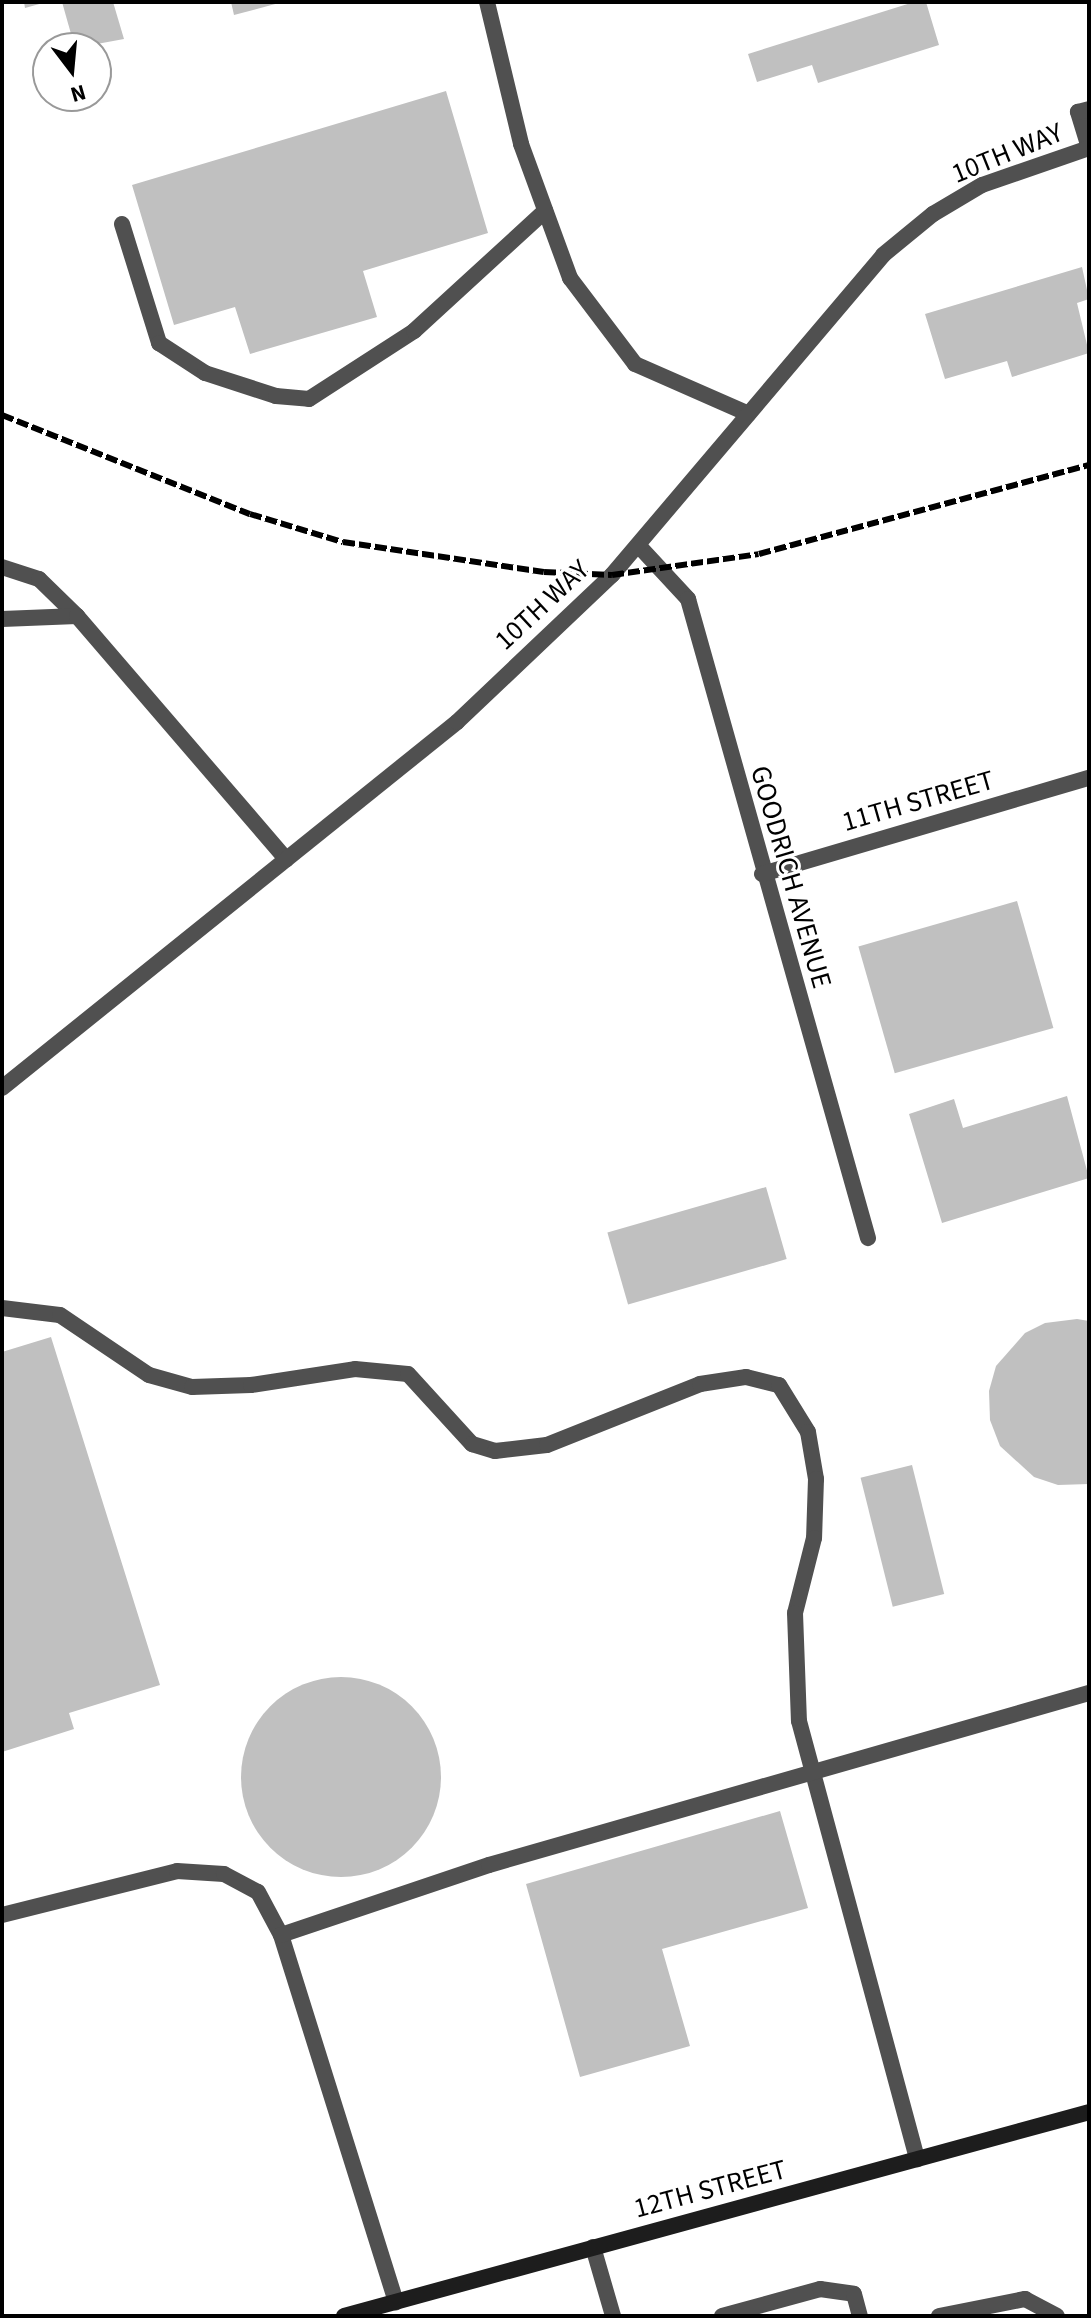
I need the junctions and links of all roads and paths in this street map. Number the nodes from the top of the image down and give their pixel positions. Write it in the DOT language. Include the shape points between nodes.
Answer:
graph roads {
  1 [pos="487,2"];
  2 [pos="1084,110"];
  3 [pos="1089,148"];
  4 [pos="545,211"];
  5 [pos="122,224"];
  6 [pos="749,414"];
  7 [pos="638,545"];
  8 [pos="2,567"];
  9 [pos="77,616"];
  10 [pos="2,619"];
  11 [pos="1089,778"];
  12 [pos="286,859"];
  13 [pos="762,874"];
  14 [pos="2,1088"];
  15 [pos="868,1238"];
  16 [pos="2,1308"];
  17 [pos="1089,1693"];
  18 [pos="812,1772"];
  19 [pos="2,1915"];
  20 [pos="281,1935"];
  21 [pos="1089,2112"];
  22 [pos="917,2159"];
  23 [pos="593,2247"];
  24 [pos="396,2302"];
  25 [pos="344,2316"];
  26 [pos="613,2316"];
  27 [pos="722,2316"];
  28 [pos="860,2316"];
  29 [pos="939,2316"];
  30 [pos="1057,2316"];
  1 -- 4 [label="street" via="521,144"];
  2 -- 3 [label="street"];
  3 -- 6 [label="street, 10TH WAY" via="982,185 933,214 883,255"];
  4 -- 5 [label="street" via="414,331 309,399 276,396 205,373 159,343"];
  4 -- 6 [label="street" via="570,278 635,364"];
  6 -- 7 [label="street, 10TH WAY"];
  7 -- 12 [label="street, 10TH WAY" via="457,722"];
  7 -- 13 [label="street, GOODRICH AVENUE" via="688,599"];
  8 -- 9 [label="street" via="39,579"];
  9 -- 10 [label="street"];
  9 -- 12 [label="street"];
  11 -- 13 [label="street, 11TH STREET"];
  12 -- 14 [label="street, 10TH WAY"];
  13 -- 15 [label="street, GOODRICH AVENUE"];
  16 -- 18 [label="street" via="60,1315 149,1375 192,1387 251,1385 355,1369 408,1374 472,1444 495,1451 547,1445 700,1384 746,1377 779,1385 808,1432 816,1479 814,1538 795,1613 794,1672"];
  17 -- 18 [label="street"];
  18 -- 20 [label="street" via="489,1865"];
  18 -- 22 [label="street"];
  19 -- 20 [label="street" via="177,1871 224,1874 258,1892"];
  20 -- 24 [label="street"];
  21 -- 22 [label="street, 12TH STREET"];
  22 -- 23 [label="street, 12TH STREET"];
  23 -- 24 [label="street, 12TH STREET"];
  23 -- 26 [label="street"];
  24 -- 25 [label="street, 12TH STREET"];
  27 -- 28 [label="street" via="820,2289 854,2294"];
  29 -- 30 [label="street" via="1025,2299"];
}
